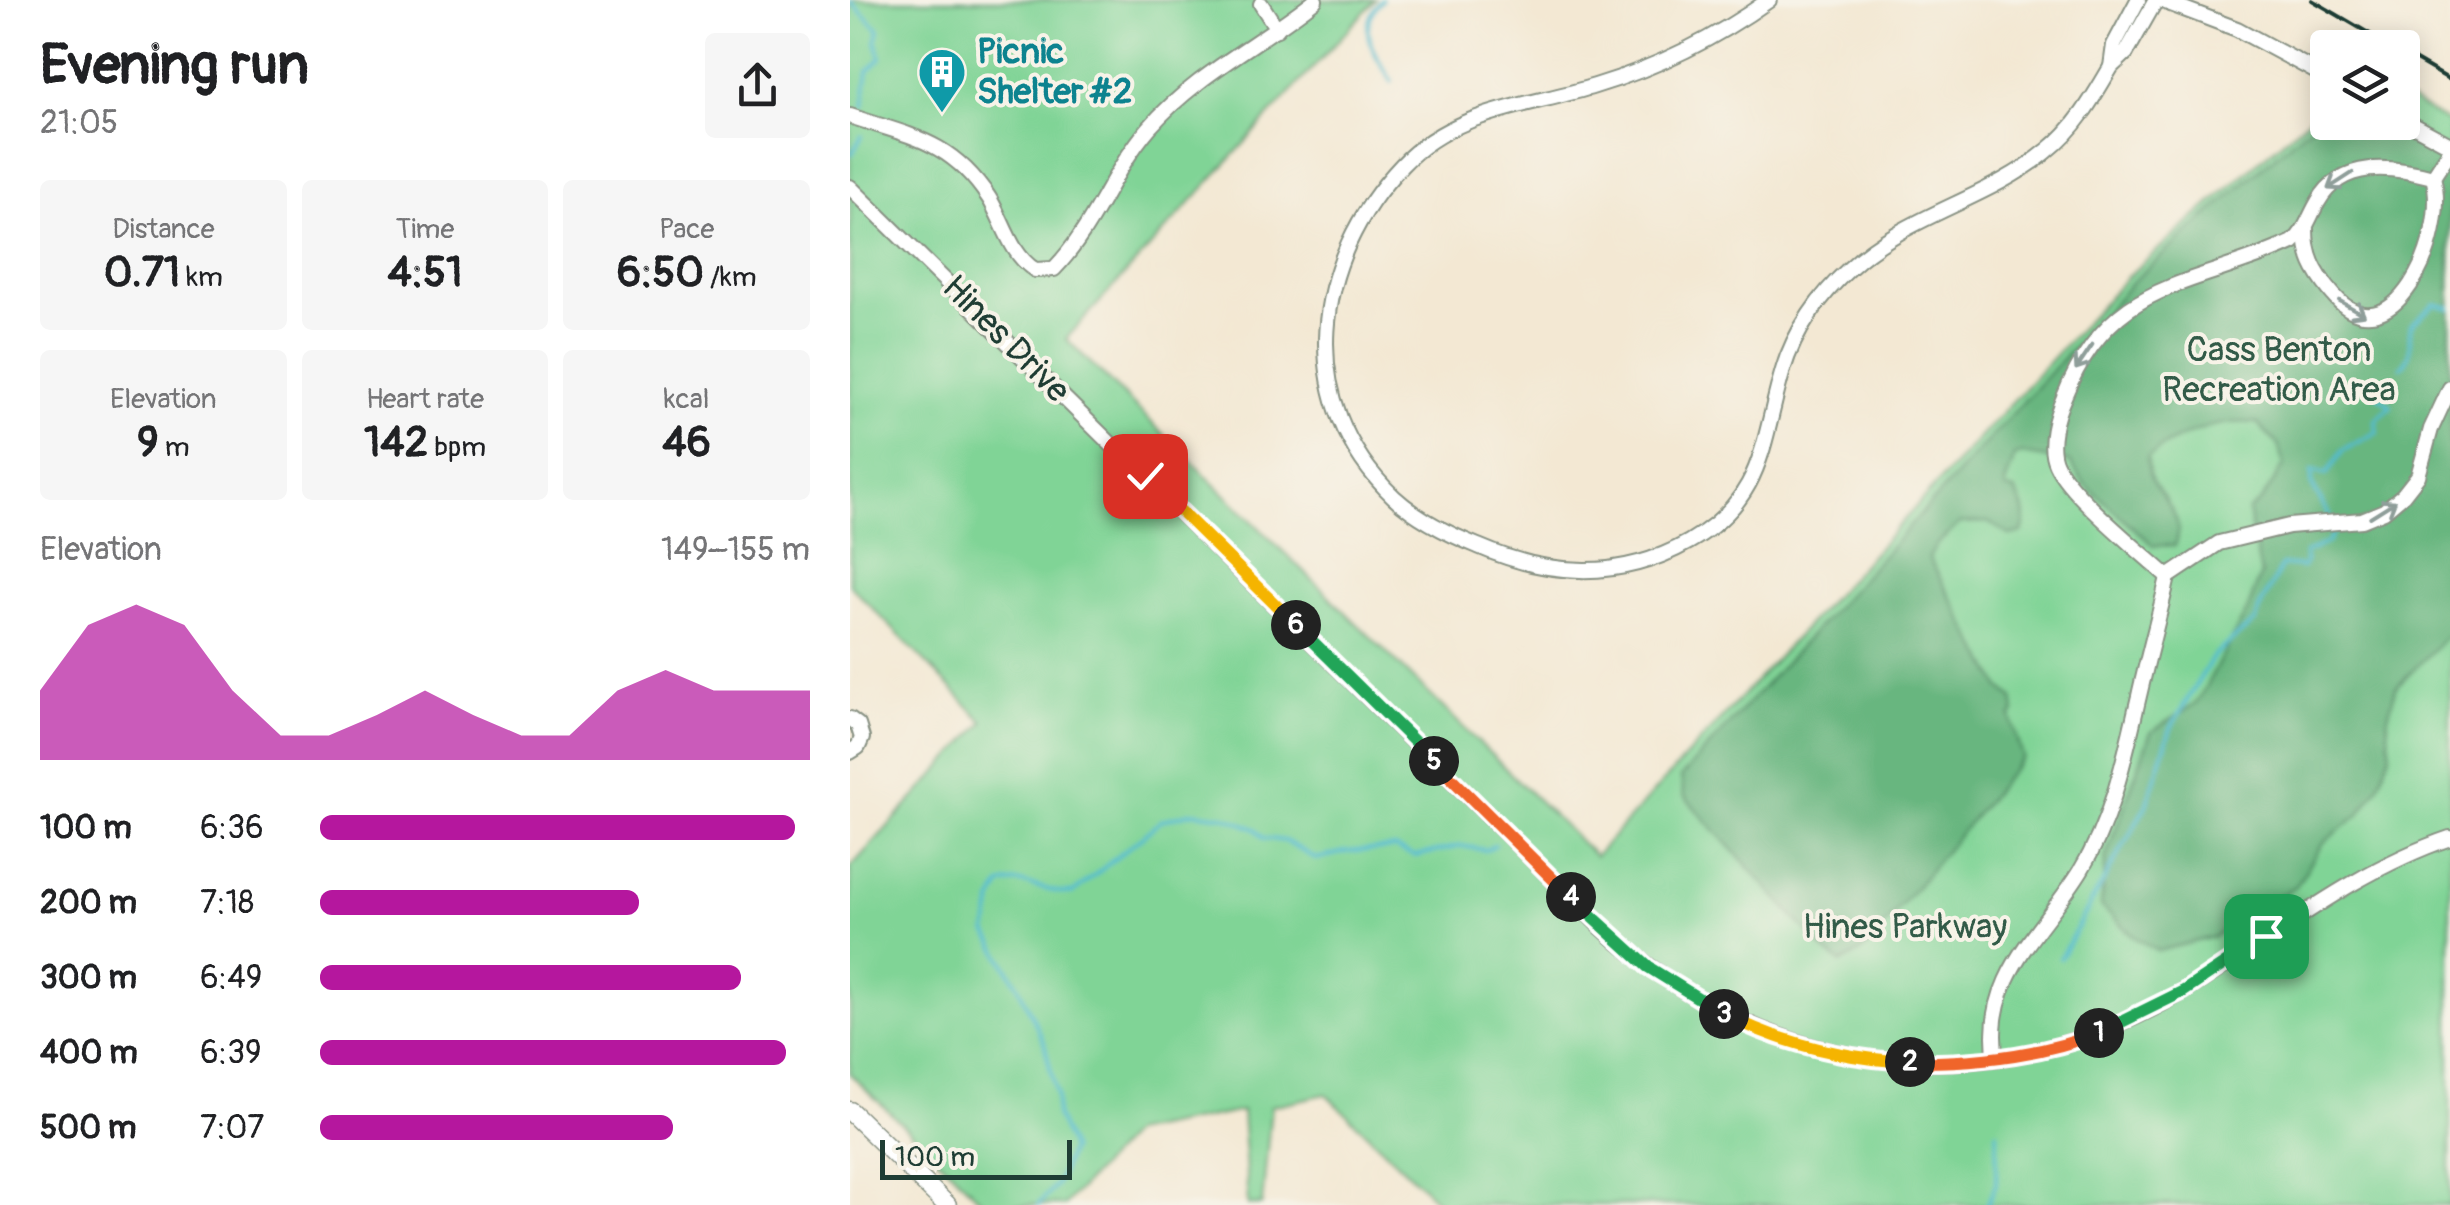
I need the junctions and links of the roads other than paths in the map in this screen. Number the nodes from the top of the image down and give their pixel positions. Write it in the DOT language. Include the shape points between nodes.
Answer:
graph roads {
  1 [pos="1315,0"];
  2 [pos="1769,0"];
  3 [pos="2138,0"];
  4 [pos="2158,0"];
  5 [pos="1261,4"];
  6 [pos="1277,30"];
  7 [pos="2111,67"];
  8 [pos="2310,68"];
  9 [pos="850,116"];
  10 [pos="2420,130"];
  11 [pos="2450,148"];
  12 [pos="2433,177"];
  13 [pos="850,187"];
  14 [pos="2306,229"];
  15 [pos="2450,388"];
  16 [pos="2168,577"];
  17 [pos="850,718"];
  18 [pos="850,752"];
  19 [pos="2450,838"];
  20 [pos="1996,1059"];
  21 [pos="850,1111"];
  22 [pos="948,1205"];
  1 -- 6 [label="street"];
  2 -- 7 [label="street" via="1679,54 1594,87 1457,124 1402,165 1372,204 1329,295 1330,388 1370,471 1412,512 1513,562 1575,573 1619,569 1702,534 1735,504 1755,473 1792,346 1831,286 1874,248 2048,151"];
  3 -- 7 [label="street" via="2114,45"];
  4 -- 7 [label="street"];
  4 -- 8 [label="street" via="2238,29"];
  5 -- 6 [label="street"];
  6 -- 9 [label="street" via="1171,105 1054,269 1036,270 1019,256 989,198 944,152"];
  10 -- 11 [label="street"];
  11 -- 12 [label="street"];
  12 -- 14 [label="street, one-way" via="2396,169 2350,172 2324,192"];
  14 -- 12 [label="street, one-way" via="2316,274 2344,306 2373,318 2393,309 2436,264 2446,213"];
  13 -- 20 [label="street, Hines Drive" via="1648,967 1729,1017 1812,1047 1906,1062"];
  14 -- 16 [label="street, one-way" via="2278,249 2146,296 2095,341 2072,374 2053,441 2056,465"];
  16 -- 15 [label="street, one-way" via="2219,544 2289,526 2374,517 2403,495 2422,468"];
  16 -- 20 [label="street" via="2104,823 2082,869 2004,983 1992,1023"];
  17 -- 18 [label="street" via="862,738"];
  19 -- 20 [label="street, Hines Drive" via="2356,880 2144,1014 2078,1041"];
  21 -- 22 [label="main road"];
}
